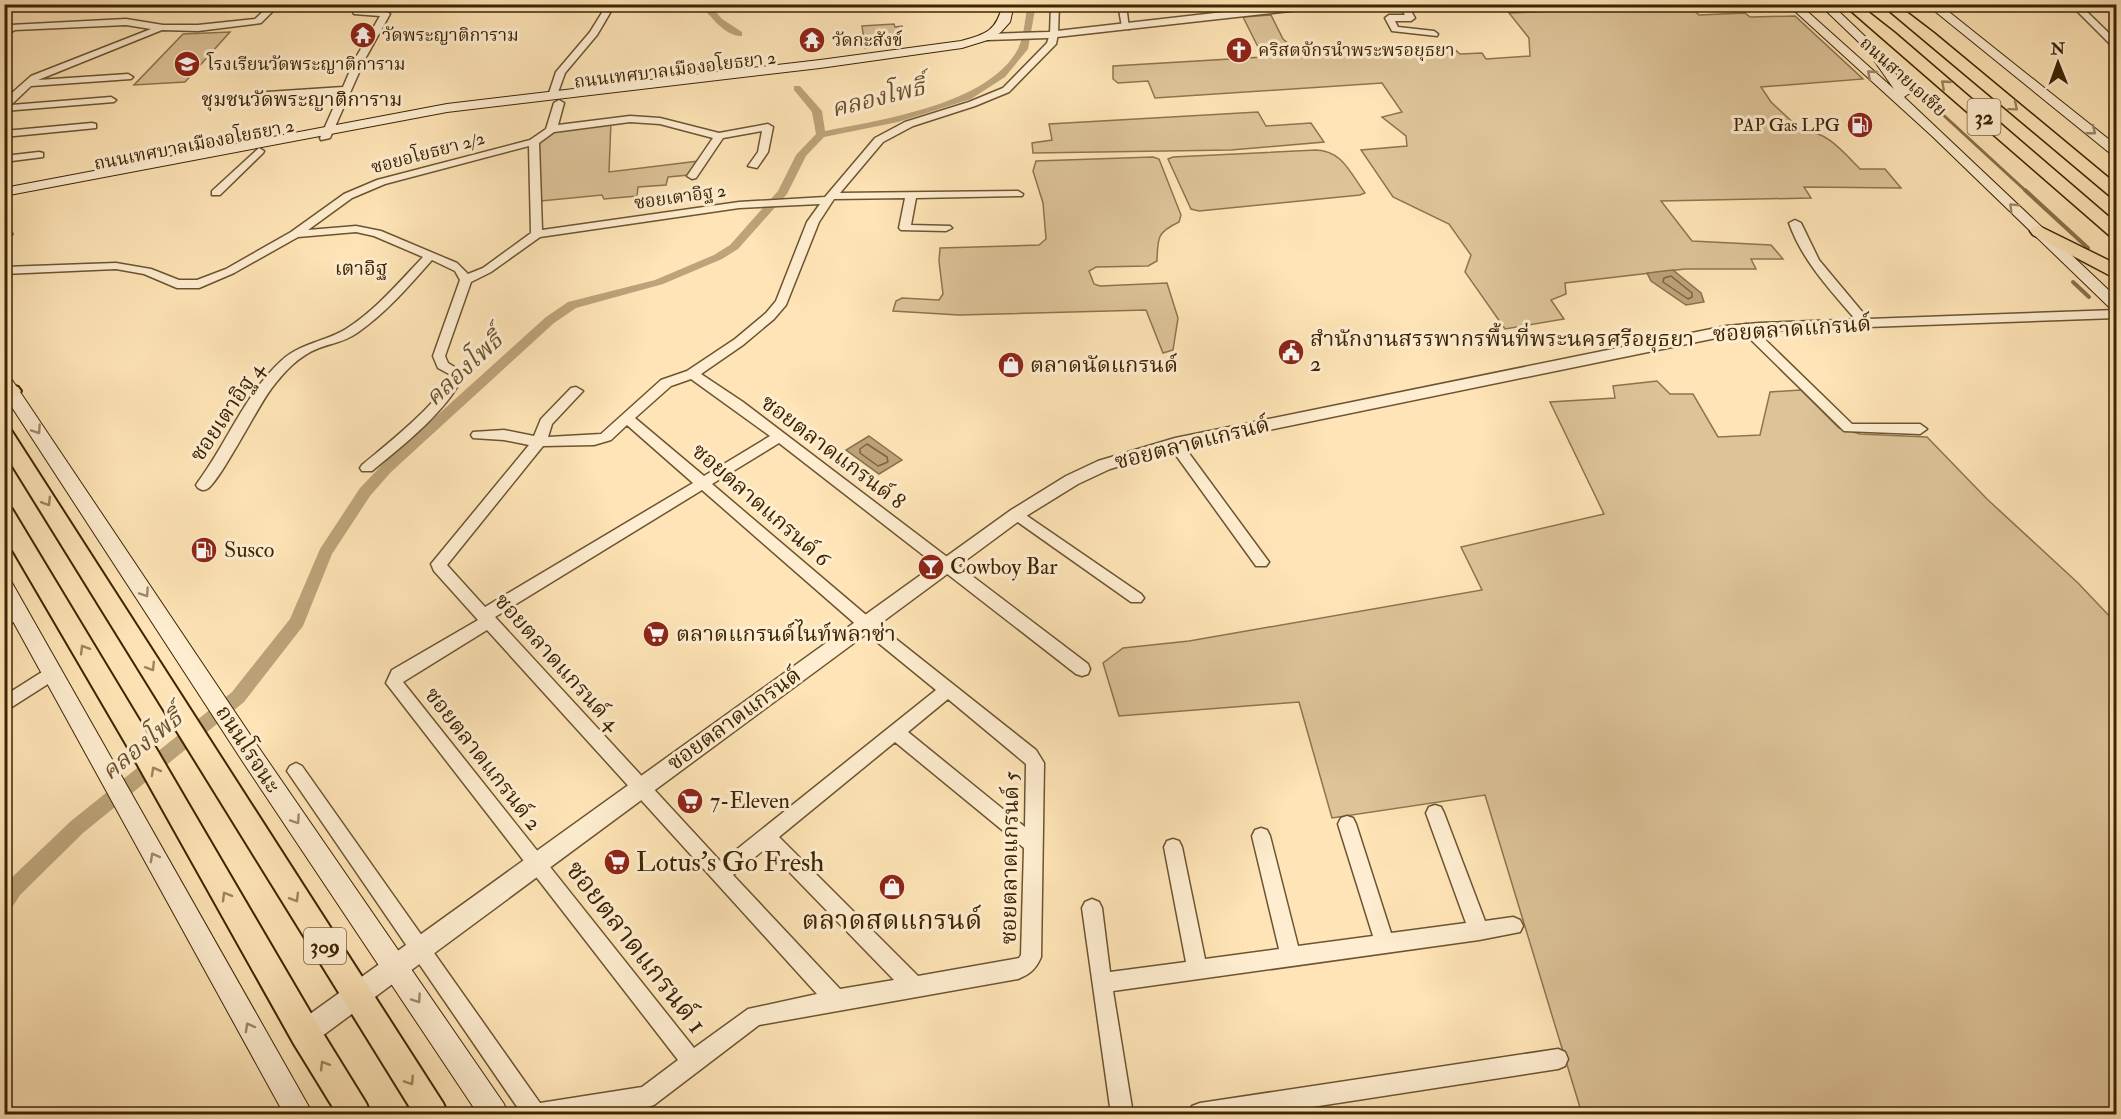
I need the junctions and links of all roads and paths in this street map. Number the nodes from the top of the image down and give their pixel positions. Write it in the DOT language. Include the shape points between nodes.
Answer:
graph roads {
  1 [pos="276,4"];
  2 [pos="362,4"];
  3 [pos="1009,4"];
  4 [pos="1055,4"];
  5 [pos="1122,4"];
  6 [pos="1327,4"];
  7 [pos="1402,4"];
  8 [pos="1792,4"];
  9 [pos="1824,4"];
  10 [pos="1849,4"];
  11 [pos="1887,4"];
  12 [pos="1915,4"];
  13 [pos="1931,4"];
  14 [pos="2074,4"];
  15 [pos="1303,6"];
  16 [pos="606,13"];
  17 [pos="160,27"];
  18 [pos="1126,27"];
  19 [pos="4,33"];
  20 [pos="1434,34"];
  21 [pos="1051,35"];
  22 [pos="987,38"];
  23 [pos="2116,45"];
  24 [pos="128,77"];
  25 [pos="26,83"];
  26 [pos="2038,88"];
  27 [pos="346,90"];
  28 [pos="267,95"];
  29 [pos="556,99"];
  30 [pos="111,100"];
  31 [pos="6,103"];
  32 [pos="1920,118"];
  33 [pos="92,126"];
  34 [pos="552,129"];
  35 [pos="4,134"];
  36 [pos="327,134"];
  37 [pos="719,136"];
  38 [pos="534,142"];
  39 [pos="259,151"];
  40 [pos="2116,151"];
  41 [pos="39,155"];
  42 [pos="4,159"];
  43 [pos="753,166"];
  44 [pos="692,176"];
  45 [pos="4,192"];
  46 [pos="2116,192"];
  47 [pos="216,193"];
  48 [pos="1018,194"];
  49 [pos="911,197"];
  50 [pos="830,198"];
  51 [pos="4,201"];
  52 [pos="1795,222"];
  53 [pos="946,228"];
  54 [pos="2039,231"];
  55 [pos="2116,232"];
  56 [pos="295,234"];
  57 [pos="537,234"];
  58 [pos="429,256"];
  59 [pos="2116,271"];
  60 [pos="4,272"];
  61 [pos="466,280"];
  62 [pos="2116,305"];
  63 [pos="2116,314"];
  64 [pos="1865,323"];
  65 [pos="1746,328"];
  66 [pos="692,374"];
  67 [pos="7,389"];
  68 [pos="576,391"];
  69 [pos="627,418"];
  70 [pos="1920,429"];
  71 [pos="4,435"];
  72 [pos="478,435"];
  73 [pos="779,437"];
  74 [pos="539,442"];
  75 [pos="1175,444"];
  76 [pos="367,468"];
  77 [pos="704,482"];
  78 [pos="203,485"];
  79 [pos="1017,514"];
  80 [pos="4,515"];
  81 [pos="1261,562"];
  82 [pos="947,565"];
  83 [pos="4,586"];
  84 [pos="1136,598"];
  85 [pos="12,617"];
  86 [pos="487,618"];
  87 [pos="866,624"];
  88 [pos="1082,669"];
  89 [pos="53,672"];
  90 [pos="949,689"];
  91 [pos="5,706"];
  92 [pos="896,732"];
  93 [pos="296,771"];
  94 [pos="641,788"];
  95 [pos="1435,813"];
  96 [pos="1347,824"];
  97 [pos="766,836"];
  98 [pos="1261,836"];
  99 [pos="1035,846"];
  100 [pos="1173,847"];
  101 [pos="536,864"];
  102 [pos="720,874"];
  103 [pos="1092,908"];
  104 [pos="1513,926"];
  105 [pos="1479,931"];
  106 [pos="1385,944"];
  107 [pos="420,948"];
  108 [pos="1291,957"];
  109 [pos="395,966"];
  110 [pos="1197,970"];
  111 [pos="1102,983"];
  112 [pos="915,987"];
  113 [pos="355,995"];
  114 [pos="836,1000"];
  115 [pos="305,1033"];
  116 [pos="1558,1059"];
  117 [pos="693,1064"];
  118 [pos="527,1111"];
  119 [pos="299,1114"];
  120 [pos="355,1114"];
  121 [pos="432,1114"];
  122 [pos="494,1114"];
  123 [pos="1117,1114"];
  124 [pos="1200,1114"];
  1 -- 17 [label="street" via="258,21 198,28"];
  2 -- 27 [label="street" via="357,12 386,14"];
  3 -- 22 [label="main road" via="1004,22"];
  4 -- 21 [label="street"];
  5 -- 18 [label="street"];
  6 -- 15 [label="street"];
  7 -- 20 [label="street" via="1411,18 1389,18 1395,29"];
  32 -- 8 [label="main road, ถนนสายเอเชีย, one-way"];
  9 -- 32 [label="main road" via="1870,47"];
  55 -- 10 [label="highway, ถนนสายเอเชีย / 32, one-way"];
  11 -- 46 [label="highway, ถนนสายเอเชีย / 32, one-way"];
  12 -- 26 [label="main road"];
  13 -- 26 [label="main road"];
  14 -- 23 [label="street"];
  15 -- 18 [label="street"];
  16 -- 29 [label="street" via="561,72"];
  17 -- 19 [label="street" via="93,23 13,27"];
  17 -- 25 [label="street"];
  18 -- 21 [label="street"];
  21 -- 22 [label="street"];
  21 -- 50 [label="street" via="1051,44 1006,90 909,124 879,140"];
  22 -- 29 [label="main road, ถนนเทศบาลเมืองอโยธยา 2" via="820,64 777,75"];
  24 -- 25 [label="street"];
  25 -- 31 [label="street"];
  26 -- 40 [label="main road, one-way"];
  27 -- 28 [label="street"];
  27 -- 36 [label="street"];
  29 -- 34 [label="street"];
  29 -- 36 [label="main road, ถนนเทศบาลเมืองอโยธยา 2"];
  30 -- 31 [label="street"];
  54 -- 32 [label="main road, ถนนสายเอเชีย, one-way"];
  33 -- 35 [label="street"];
  34 -- 37 [label="street" via="643,119"];
  34 -- 38 [label="street, ซอยอโยธยา 2/2"];
  36 -- 39 [label="main road, ถนนเทศบาลเมืองอโยธยา 2"];
  36 -- 45 [label="main road, ถนนเทศบาลเมืองอโยธยา 2"];
  37 -- 43 [label="street" via="768,127 763,152"];
  37 -- 44 [label="street"];
  38 -- 56 [label="street, ซอยอโยธยา 2/2" via="381,182 359,191"];
  38 -- 57 [label="street"];
  39 -- 47 [label="street"];
  39 -- 51 [label="main road, ถนนเทศบาลเมืองอโยธยา 2"];
  41 -- 42 [label="street"];
  48 -- 49 [label="street, ซอยเตาอิฐ 2"];
  49 -- 50 [label="street, ซอยเตาอิฐ 2"];
  49 -- 53 [label="street" via="905,228"];
  50 -- 57 [label="street, ซอยเตาอิฐ 2" via="739,205"];
  50 -- 66 [label="street" via="813,222 782,302 739,342"];
  52 -- 64 [label="street" via="1798,236 1831,284"];
  54 -- 59 [label="highway"];
  54 -- 62 [label="main road, ถนนสายเอเชีย"];
  56 -- 58 [label="street" via="364,230"];
  56 -- 60 [label="street, ซอยอโยธยา 2/2" via="199,284 177,284 147,272 116,266"];
  57 -- 61 [label="street" via="487,270"];
  58 -- 61 [label="street" via="459,269"];
  58 -- 78 [label="street, ซอยเตาอิฐ 4" via="366,319 337,340 302,351 284,365"];
  61 -- 76 [label="street" via="439,356 443,365 458,373 457,379 400,440"];
  63 -- 64 [label="street, ซอยตลาดแกรนด์"];
  64 -- 65 [label="street, ซอยตลาดแกรนด์"];
  65 -- 70 [label="street" via="1849,428"];
  65 -- 75 [label="street, ซอยตลาดแกรนด์"];
  66 -- 69 [label="street" via="666,383"];
  66 -- 73 [label="street, ซอยตลาดแกรนด์ 8"];
  67 -- 109 [label="main road, ถนนโรจนะ, one-way"];
  68 -- 74 [label="street" via="546,422"];
  69 -- 74 [label="street" via="600,439"];
  69 -- 77 [label="street, ซอยตลาดแกรนด์ 6"];
  71 -- 113 [label="main road, ถนนโรจนะ / 309, one-way"];
  72 -- 74 [label="street"];
  73 -- 77 [label="street"];
  73 -- 82 [label="street, ซอยตลาดแกรนด์ 8"];
  74 -- 86 [label="street, ซอยตลาดแกรนด์ 4" via="441,560 439,567"];
  75 -- 79 [label="street, ซอยตลาดแกรนด์" via="1104,465"];
  75 -- 81 [label="street"];
  77 -- 86 [label="street"];
  77 -- 87 [label="street, ซอยตลาดแกรนด์ 6"];
  79 -- 82 [label="street, ซอยตลาดแกรนด์"];
  79 -- 84 [label="street"];
  115 -- 80 [label="main road, 309, one-way"];
  82 -- 87 [label="street, ซอยตลาดแกรนด์"];
  82 -- 88 [label="street, ซอยตลาดแกรนด์ 8"];
  83 -- 85 [label="main road"];
  85 -- 89 [label="main road"];
  86 -- 94 [label="street, ซอยตลาดแกรนด์ 4"];
  86 -- 101 [label="street, ซอยตลาดแกรนด์ 2" via="398,675 394,683"];
  87 -- 90 [label="street, ซอยตลาดแกรนด์ 5"];
  87 -- 94 [label="street, ซอยตลาดแกรนด์"];
  89 -- 91 [label="street"];
  119 -- 89 [label="main road, one-way"];
  90 -- 92 [label="street"];
  90 -- 99 [label="street, ซอยตลาดแกรนด์ 5" via="1035,763"];
  92 -- 97 [label="street"];
  92 -- 99 [label="street"];
  93 -- 107 [label="street"];
  94 -- 101 [label="street, ซอยตลาดแกรนด์"];
  94 -- 102 [label="street, ซอยตลาดแกรนด์ 4"];
  95 -- 105 [label="street"];
  96 -- 106 [label="street"];
  97 -- 102 [label="street"];
  97 -- 112 [label="street"];
  98 -- 108 [label="street"];
  99 -- 112 [label="street, ซอยตลาดแกรนด์ 5" via="1031,957 1026,965"];
  100 -- 110 [label="street"];
  101 -- 107 [label="street, ซอยตลาดแกรนด์"];
  101 -- 117 [label="street, ซอยตลาดแกรนด์ 1"];
  102 -- 114 [label="street, ซอยตลาดแกรนด์ 4"];
  103 -- 111 [label="street"];
  104 -- 105 [label="street"];
  105 -- 106 [label="street"];
  106 -- 108 [label="street"];
  107 -- 109 [label="street, ซอยตลาดแกรนด์"];
  107 -- 118 [label="street"];
  108 -- 110 [label="street"];
  109 -- 113 [label="street, ซอยตลาดแกรนด์"];
  109 -- 122 [label="main road, ถนนโรจนะ, one-way"];
  110 -- 111 [label="street"];
  111 -- 123 [label="street"];
  112 -- 114 [label="street"];
  113 -- 115 [label="street, ซอยตลาดแกรนด์"];
  113 -- 121 [label="main road, ถนนโรจนะ / 309, one-way"];
  114 -- 117 [label="street" via="755,1016"];
  120 -- 115 [label="main road, 309, one-way"];
  116 -- 124 [label="street"];
  117 -- 118 [label="street" via="646,1097 547,1114"];
}
